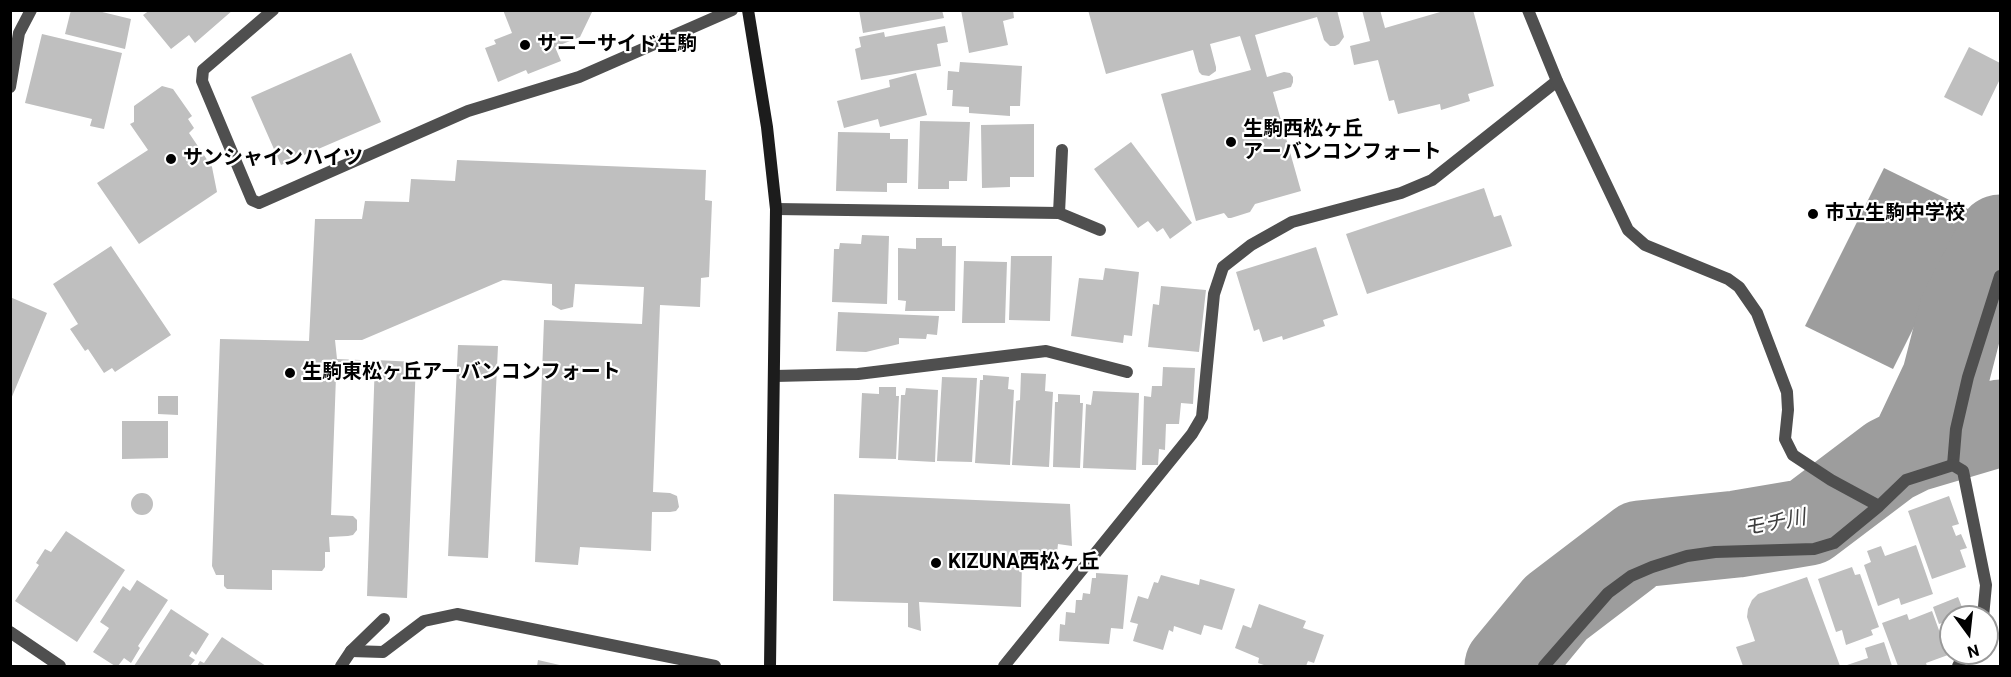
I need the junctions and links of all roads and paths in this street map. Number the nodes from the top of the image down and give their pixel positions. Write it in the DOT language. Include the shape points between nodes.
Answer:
graph roads {
  1 [pos="31,10"];
  2 [pos="273,10"];
  3 [pos="732,10"];
  4 [pos="748,10"];
  5 [pos="1528,10"];
  6 [pos="1557,81"];
  7 [pos="10,87"];
  8 [pos="1062,150"];
  9 [pos="776,209"];
  10 [pos="1059,213"];
  11 [pos="1100,230"];
  12 [pos="2001,276"];
  13 [pos="1127,372"];
  14 [pos="775,376"];
  15 [pos="1953,464"];
  16 [pos="1875,504"];
  17 [pos="1984,605"];
  18 [pos="384,619"];
  19 [pos="10,632"];
  20 [pos="351,651"];
  21 [pos="60,666"];
  22 [pos="340,666"];
  23 [pos="715,666"];
  24 [pos="770,666"];
  25 [pos="1004,666"];
  26 [pos="1544,666"];
  1 -- 7 [label="street" via="19,33"];
  2 -- 3 [label="street" via="203,70 202,81 252,200 259,203 468,111 579,76"];
  4 -- 9 [label="street"];
  5 -- 6 [label="street"];
  6 -- 16 [label="street" via="1628,230 1645,245 1728,279 1739,287 1757,313 1787,392 1785,439 1793,455"];
  6 -- 25 [label="street" via="1432,180 1401,193 1292,222 1251,245 1223,267 1214,294 1202,417"];
  8 -- 10 [label="street"];
  9 -- 10 [label="street"];
  9 -- 14 [label="street"];
  10 -- 11 [label="street"];
  12 -- 15 [label="street" via="1968,377"];
  13 -- 14 [label="street" via="1046,351 858,374"];
  14 -- 24 [label="street"];
  15 -- 16 [label="street" via="1905,480"];
  15 -- 17 [label="street" via="1963,471 1986,585"];
  16 -- 26 [label="street" via="1834,543 1814,549 1687,556 1631,576 1608,593"];
  18 -- 20 [label="street"];
  19 -- 21 [label="street"];
  20 -- 22 [label="street"];
  20 -- 23 [label="street" via="383,652 424,621 457,614"];
}
